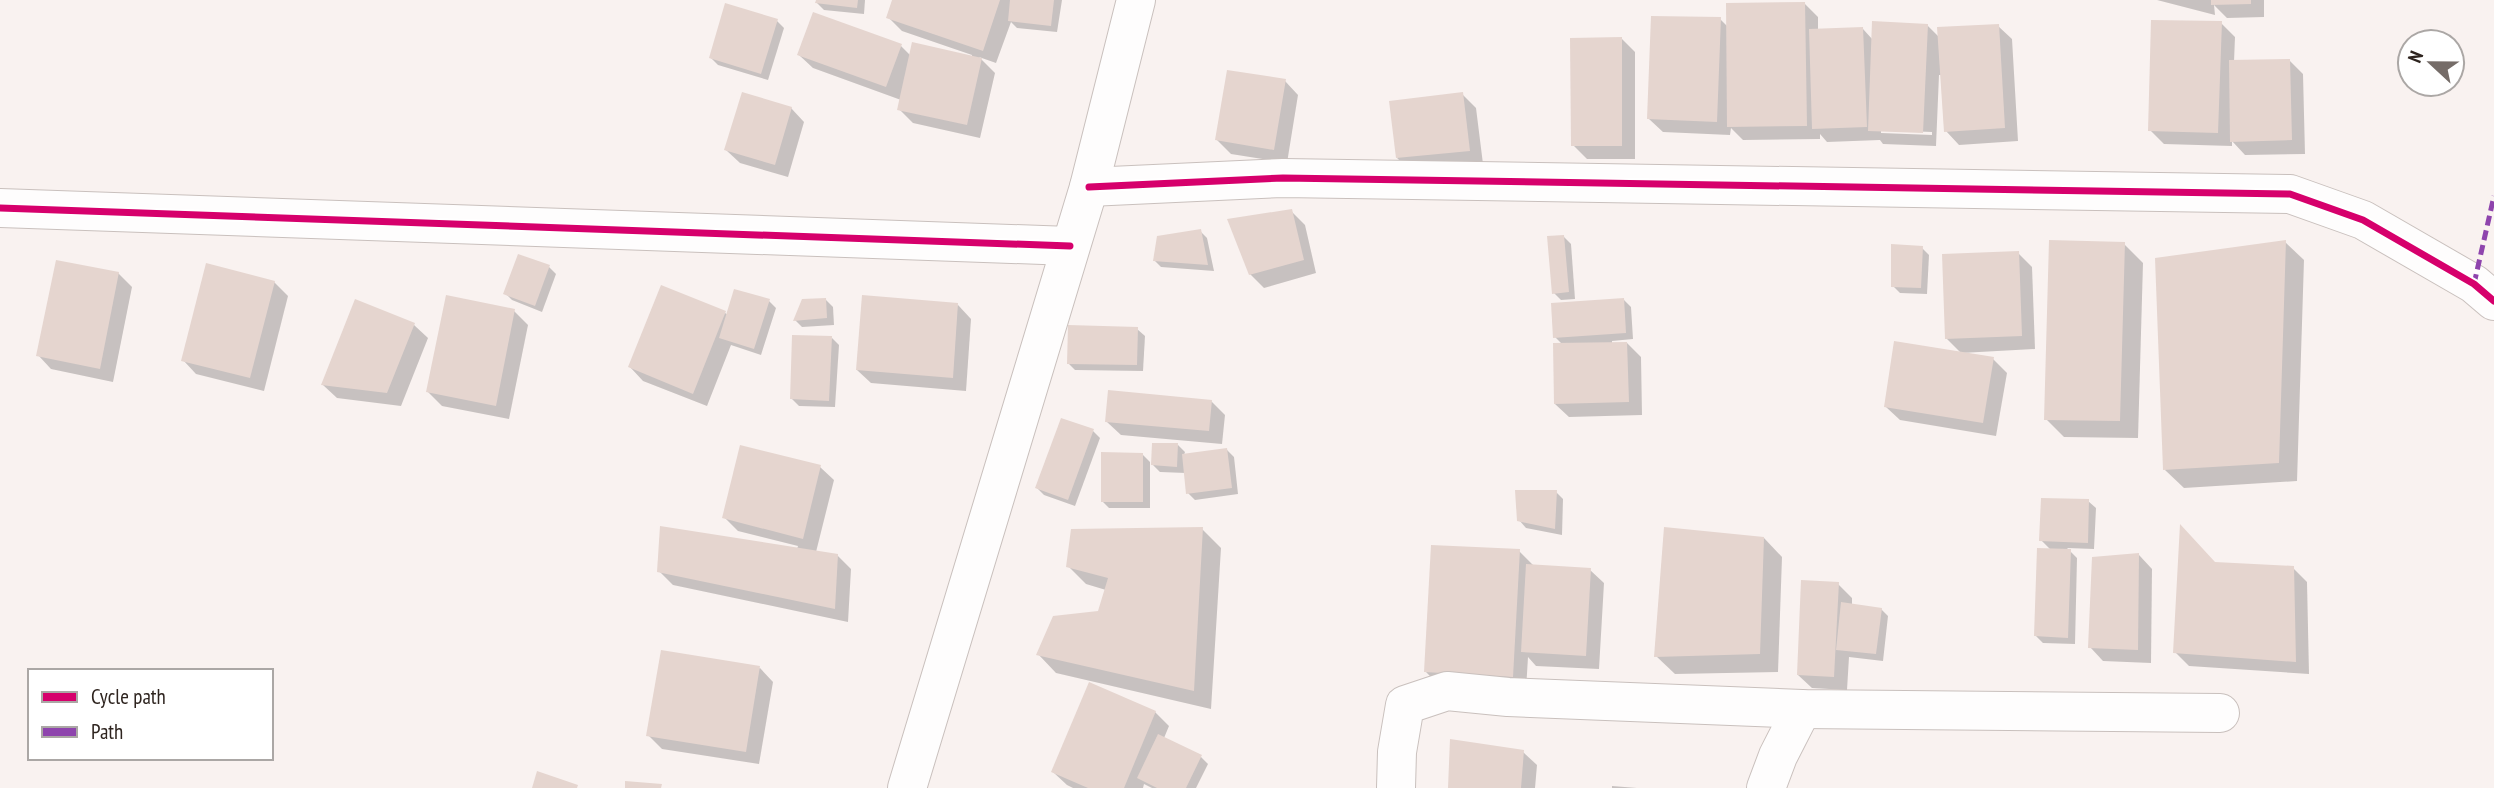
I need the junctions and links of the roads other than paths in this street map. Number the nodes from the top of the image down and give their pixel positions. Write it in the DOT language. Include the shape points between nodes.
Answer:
graph roads {
  1 [pos="1136,0"];
  2 [pos="1089,187"];
  3 [pos="0,208"];
  4 [pos="1070,246"];
  5 [pos="2494,300"];
  6 [pos="1802,709"];
  7 [pos="2220,713"];
  8 [pos="907,788"];
  9 [pos="1396,788"];
  10 [pos="1766,788"];
  1 -- 2 [label="street"];
  2 -- 4 [label="street"];
  2 -- 5 [label="street" via="1283,178 2290,194 2363,220"];
  3 -- 4 [label="street"];
  4 -- 8 [label="street"];
  6 -- 7 [label="street"];
  6 -- 9 [label="street" via="1447,691 1405,705"];
  6 -- 10 [label="street"];
}
